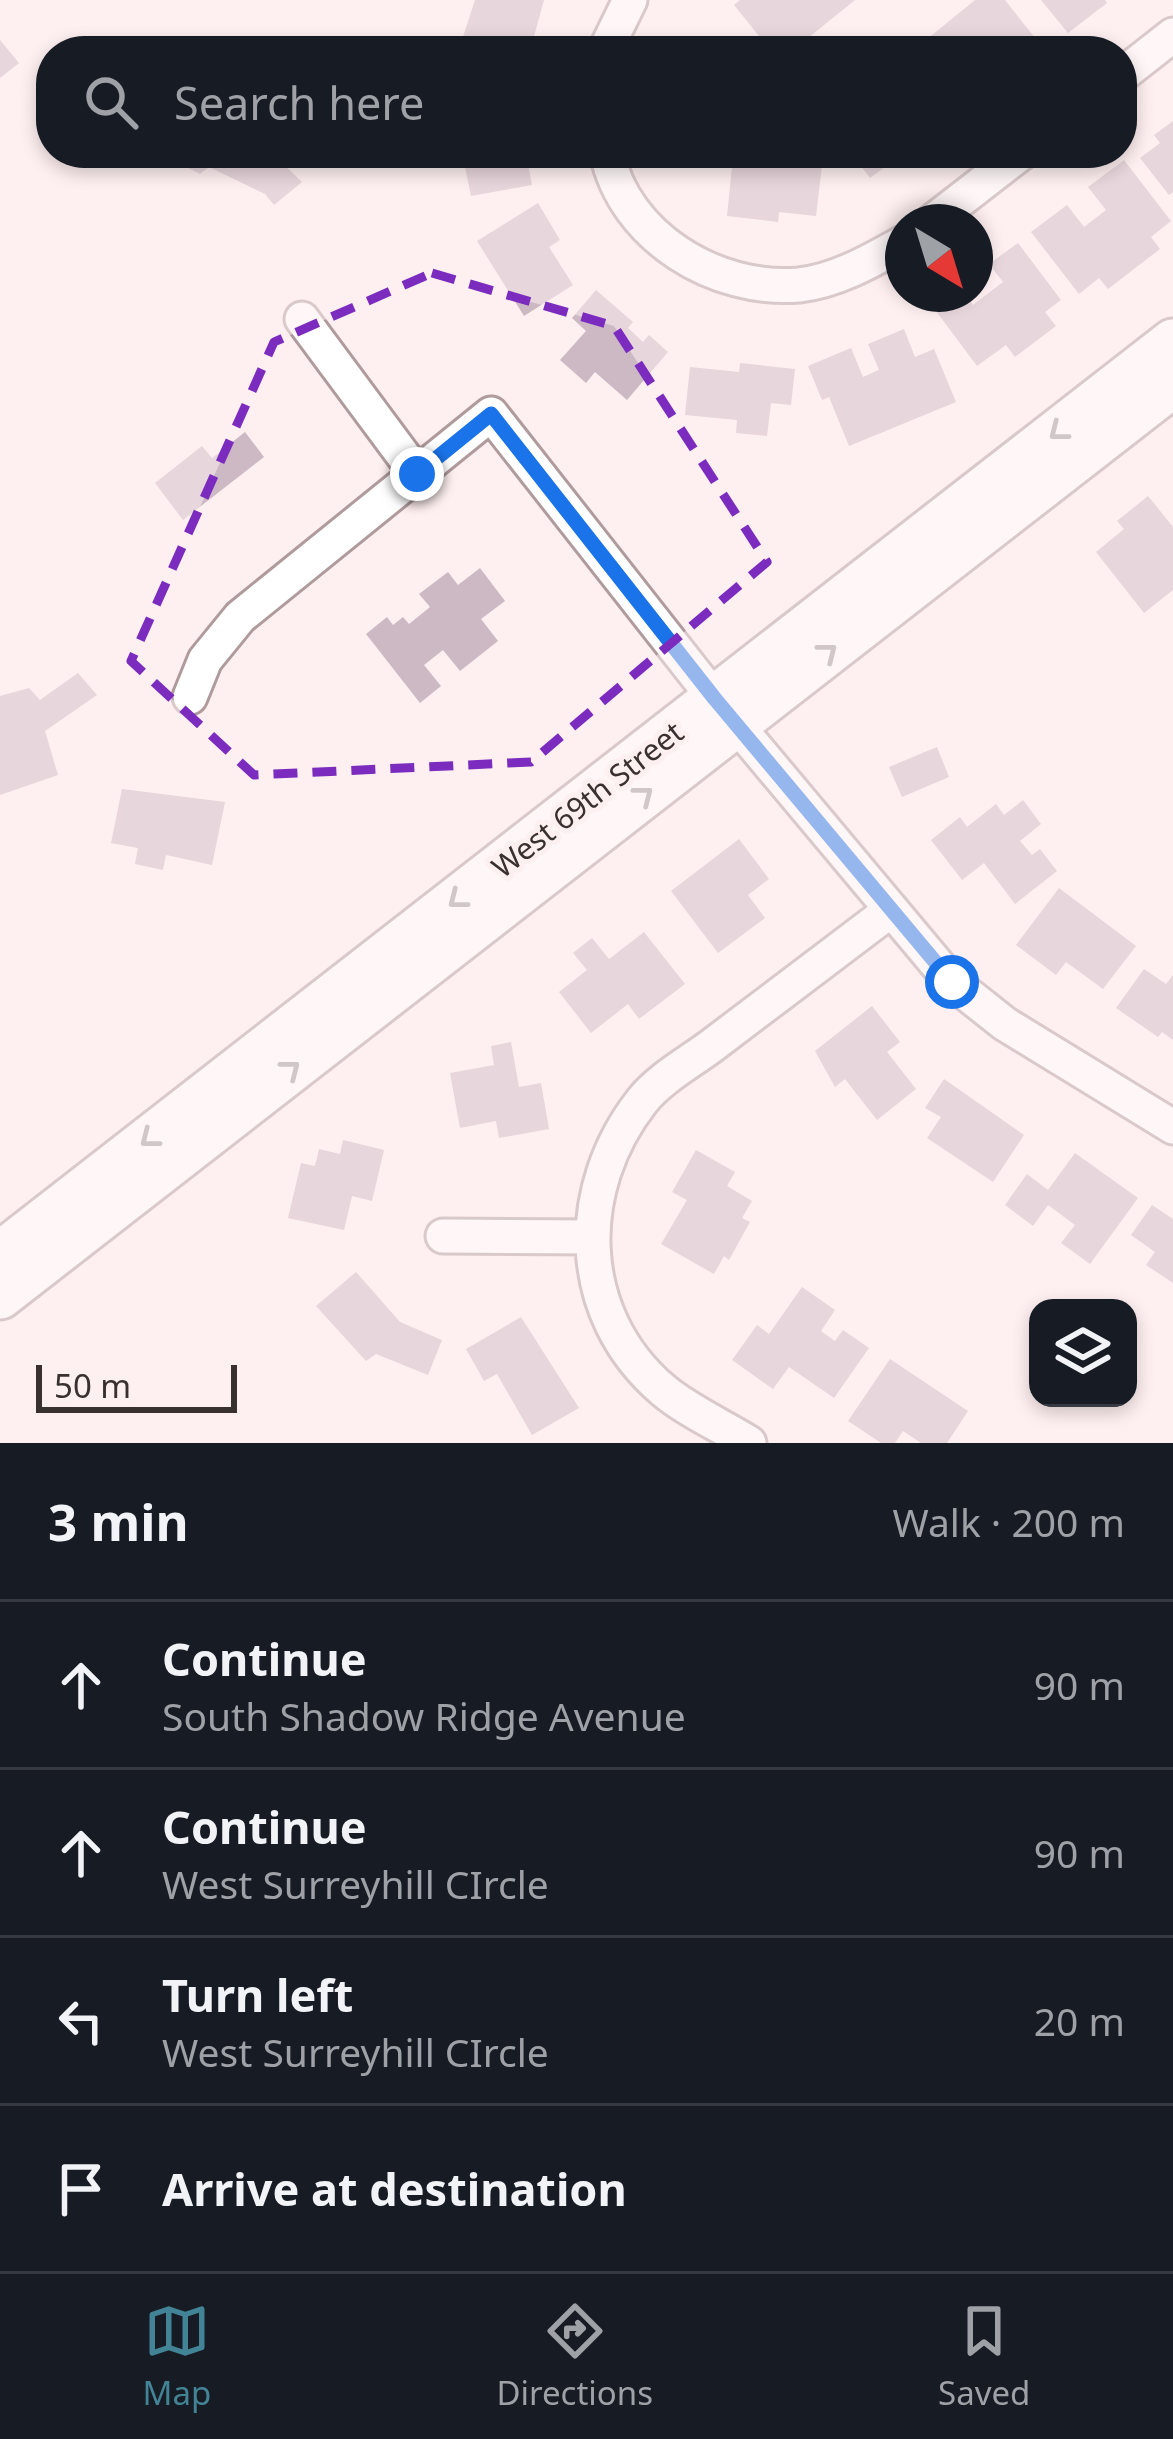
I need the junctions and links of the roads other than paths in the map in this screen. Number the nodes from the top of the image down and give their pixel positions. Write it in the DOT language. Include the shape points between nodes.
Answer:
graph roads {
  1 [pos="630,0"];
  2 [pos="1173,35"];
  3 [pos="612,36"];
  4 [pos="1137,63"];
  5 [pos="610,168"];
  6 [pos="1002,168"];
  7 [pos="955,204"];
  8 [pos="885,253"];
  9 [pos="302,319"];
  10 [pos="1168,372"];
  11 [pos="417,474"];
  12 [pos="190,697"];
  13 [pos="725,711"];
  14 [pos="891,910"];
  15 [pos="1173,1127"];
  16 [pos="443,1236"];
  17 [pos="591,1237"];
  18 [pos="0,1255"];
  19 [pos="0,1296"];
  20 [pos="749,1443"];
  1 -- 3 [label="street"];
  2 -- 4 [label="street"];
  5 -- 8 [label="street" via="682,261 740,280 800,285"];
  6 -- 7 [label="street"];
  9 -- 11 [label="street"];
  10 -- 13 [label="main road, West 69th Street"];
  11 -- 12 [label="street" via="240,617 205,660"];
  11 -- 13 [label="street" via="491,414"];
  13 -- 14 [label="street"];
  13 -- 18 [label="main road, West 69th Street, one-way"];
  19 -- 13 [label="main road, West 69th Street, one-way"];
  14 -- 15 [label="street" via="952,982 1005,1024"];
  14 -- 17 [label="street" via="645,1097 597,1186"];
  16 -- 17 [label="street"];
  17 -- 20 [label="street" via="595,1285 632,1356 664,1390"];
}
